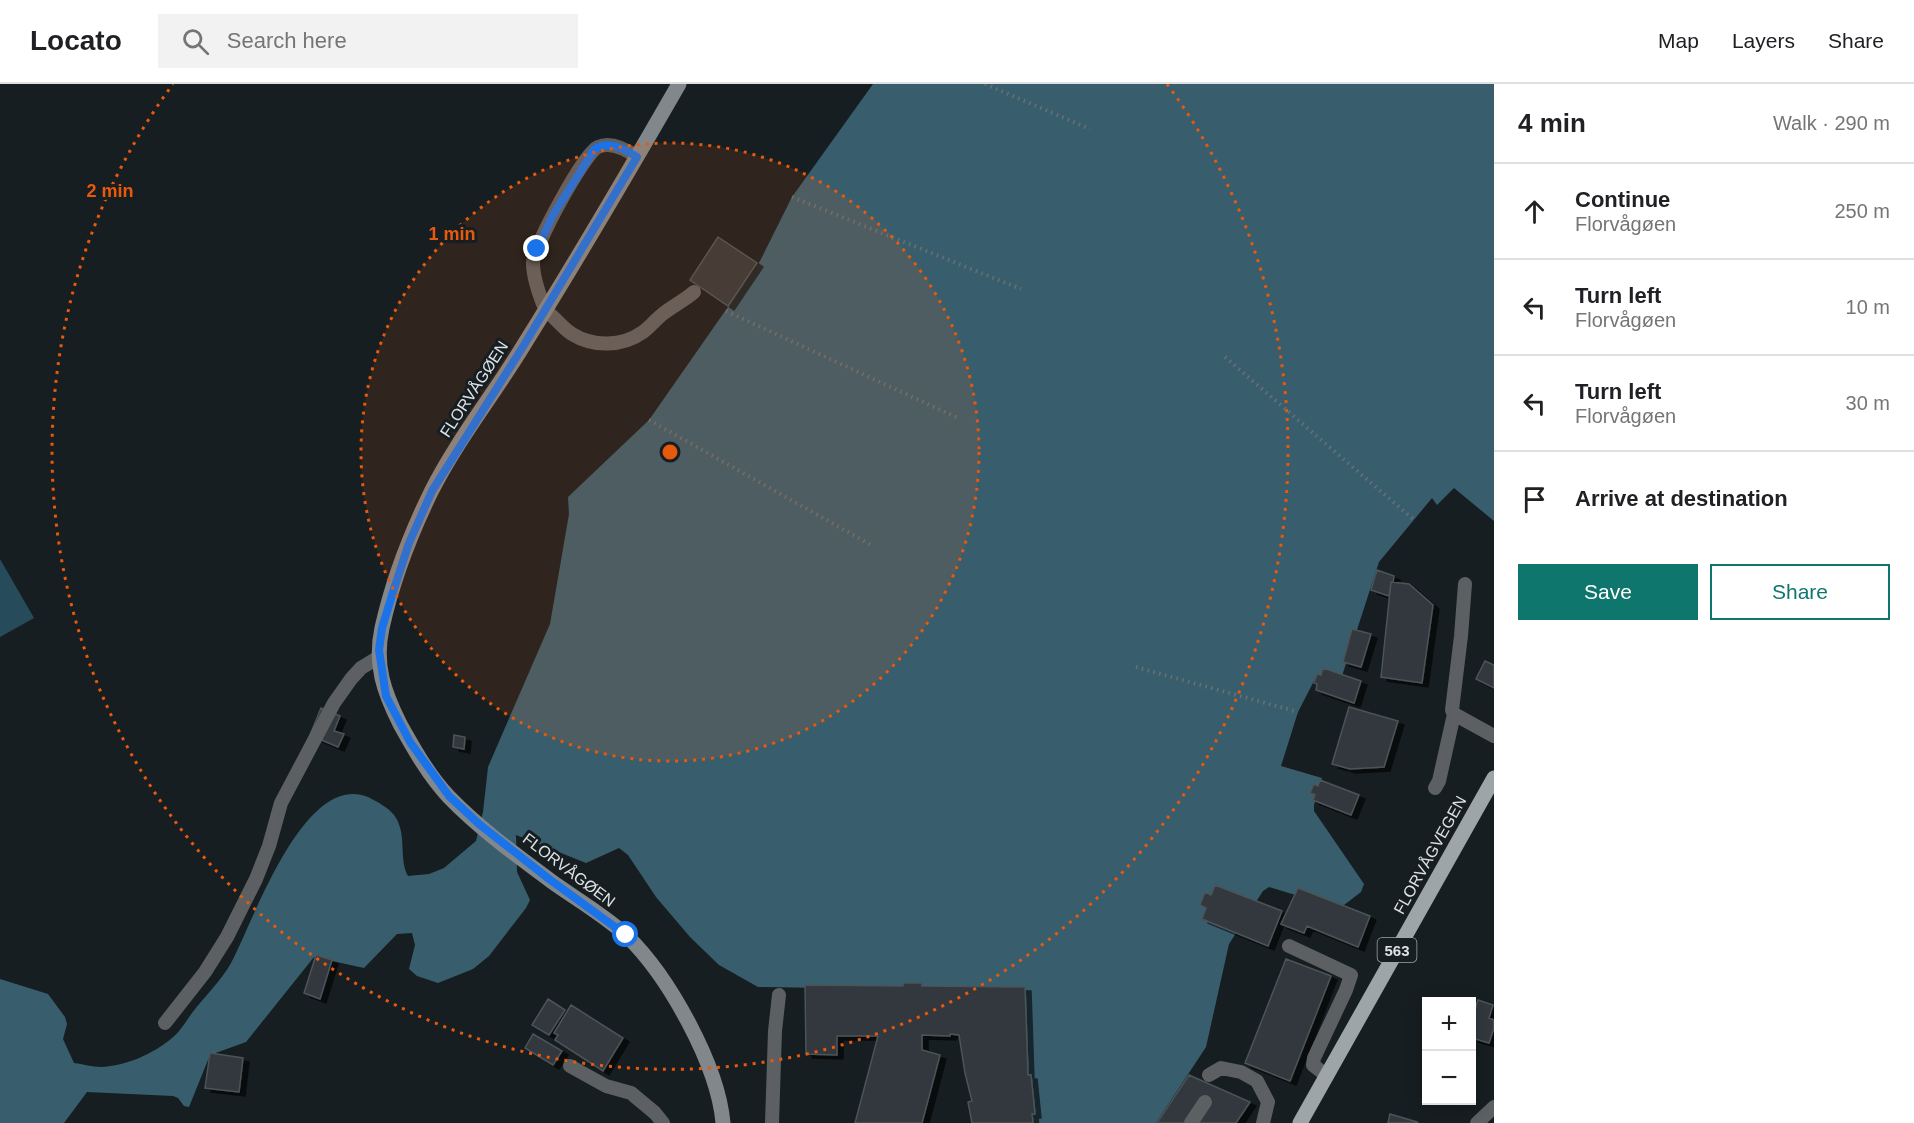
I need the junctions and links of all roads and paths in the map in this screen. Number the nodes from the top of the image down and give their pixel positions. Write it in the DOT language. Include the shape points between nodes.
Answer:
graph roads {
  1 [pos="679,84"];
  2 [pos="985,84"];
  3 [pos="1090,129"];
  4 [pos="637,157"];
  5 [pos="792,197"];
  6 [pos="1020,289"];
  7 [pos="694,292"];
  8 [pos="726,311"];
  9 [pos="1225,357"];
  10 [pos="958,418"];
  11 [pos="649,420"];
  12 [pos="1413,519"];
  13 [pos="871,545"];
  14 [pos="1465,584"];
  15 [pos="379,657"];
  16 [pos="1136,667"];
  17 [pos="1298,712"];
  18 [pos="1454,714"];
  19 [pos="1494,736"];
  20 [pos="1494,778"];
  21 [pos="1435,788"];
  22 [pos="1289,946"];
  23 [pos="778,995"];
  24 [pos="165,1023"];
  25 [pos="570,1066"];
  26 [pos="1209,1075"];
  27 [pos="1327,1076"];
  28 [pos="1205,1102"];
  29 [pos="1494,1107"];
  30 [pos="663,1123"];
  31 [pos="723,1123"];
  32 [pos="772,1123"];
  33 [pos="1191,1123"];
  34 [pos="1263,1123"];
  35 [pos="1300,1123"];
  36 [pos="1477,1123"];
  1 -- 4 [label="main road, FLORVÅGØEN"];
  2 -- 3 [label="path"];
  4 -- 7 [label="lane" via="614,146 594,150 553,215 537,249 533,263 537,286 547,309 570,333 602,344 625,341 642,333"];
  4 -- 15 [label="main road, FLORVÅGØEN" via="432,491 394,589 382,628"];
  5 -- 6 [label="path"];
  8 -- 10 [label="path"];
  9 -- 12 [label="path"];
  11 -- 13 [label="path"];
  14 -- 18 [label="lane, FLORVÅGVEGEN"];
  15 -- 24 [label="lane" via="361,668 334,703 281,803 256,879 227,937"];
  15 -- 31 [label="main road, FLORVÅGØEN" via="386,696 410,742 449,796 523,859 626,935 646,958 698,1042 716,1083"];
  16 -- 17 [label="path"];
  18 -- 19 [label="lane"];
  18 -- 21 [label="lane, FLORVÅGVEGEN"];
  20 -- 27 [label="main road, FLORVÅGVEGEN / 563"];
  22 -- 27 [label="lane" via="1351,975 1314,1058 1313,1065"];
  23 -- 32 [label="lane"];
  25 -- 30 [label="lane" via="606,1086 631,1094"];
  26 -- 34 [label="lane" via="1221,1068 1241,1072 1257,1081 1268,1102"];
  27 -- 35 [label="main road, FLORVÅGVEGEN / 563"];
  28 -- 33 [label="lane"];
  29 -- 36 [label="lane"];
}
